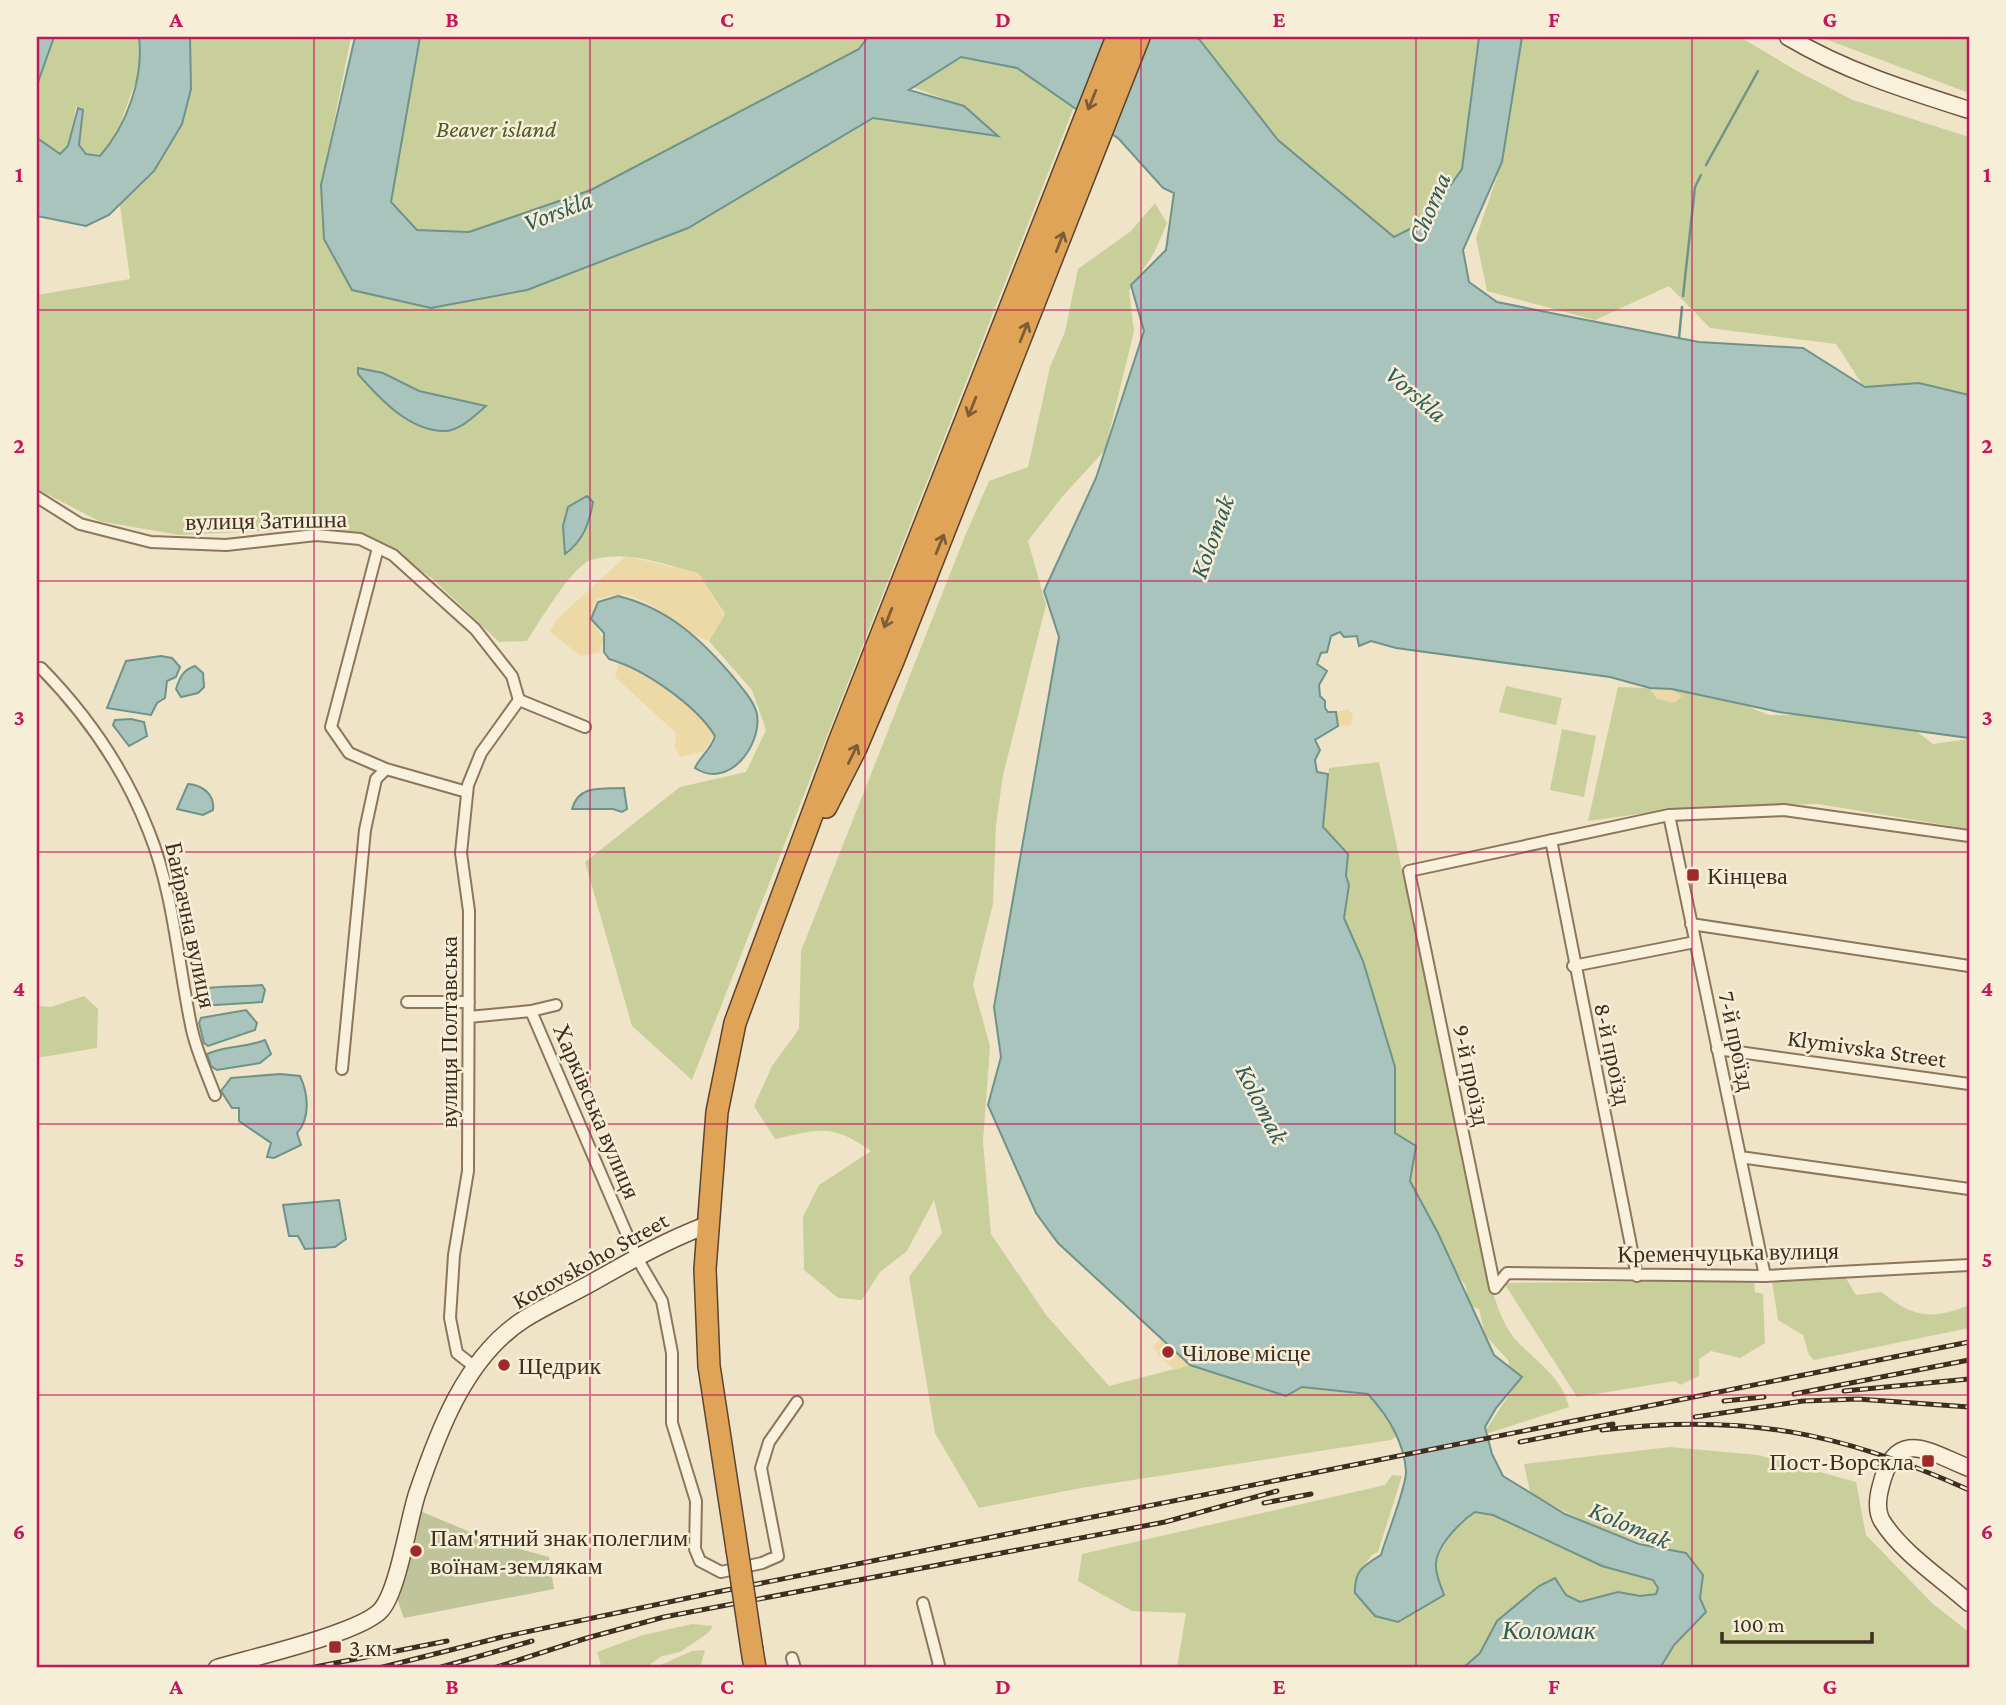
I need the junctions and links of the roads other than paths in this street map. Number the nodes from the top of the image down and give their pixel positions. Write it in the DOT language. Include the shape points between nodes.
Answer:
graph roads {
  1 [pos="1117,37"];
  2 [pos="1139,37"];
  3 [pos="1788,37"];
  4 [pos="1969,110"];
  5 [pos="37,497"];
  6 [pos="378,548"];
  7 [pos="38,666"];
  8 [pos="519,700"];
  9 [pos="586,727"];
  10 [pos="386,769"];
  11 [pos="467,792"];
  12 [pos="1668,815"];
  13 [pos="1969,836"];
  14 [pos="1551,840"];
  15 [pos="778,902"];
  16 [pos="1691,924"];
  17 [pos="1695,942"];
  18 [pos="1573,966"];
  19 [pos="1969,966"];
  20 [pos="407,1002"];
  21 [pos="469,1002"];
  22 [pos="555,1005"];
  23 [pos="531,1010"];
  24 [pos="469,1017"];
  25 [pos="1717,1049"];
  26 [pos="342,1069"];
  27 [pos="1969,1084"];
  28 [pos="215,1096"];
  29 [pos="1740,1157"];
  30 [pos="1969,1189"];
  31 [pos="707,1225"];
  32 [pos="637,1258"];
  33 [pos="1969,1265"];
  34 [pos="1637,1276"];
  35 [pos="1765,1276"];
  36 [pos="1495,1289"];
  37 [pos="476,1368"];
  38 [pos="797,1402"];
  39 [pos="1969,1468"];
  40 [pos="923,1603"];
  41 [pos="1969,1603"];
  42 [pos="754,1659"];
  43 [pos="216,1668"];
  44 [pos="937,1668"];
  1 -- 15 [label="highway, one-way"];
  15 -- 2 [label="highway, one-way" via="856,748"];
  3 -- 4 [label="street" via="1872,79"];
  5 -- 6 [label="street, вулиця Затишна" via="80,524 151,541 226,545 316,535 360,539"];
  6 -- 8 [label="street, вулиця Затишна" via="393,555 475,629 512,676"];
  6 -- 10 [label="street, вулиця Затишна" via="331,727 349,753"];
  7 -- 28 [label="street, Байрачна вулиця" via="117,763 150,833 193,1033"];
  8 -- 9 [label="street"];
  8 -- 11 [label="street, вулиця Полтавська" via="481,753"];
  10 -- 11 [label="street, вулиця Затишна"];
  10 -- 26 [label="street" via="376,779 365,830"];
  11 -- 21 [label="street, вулиця Полтавська" via="461,852 469,911"];
  12 -- 13 [label="street" via="1784,810"];
  12 -- 14 [label="street"];
  12 -- 16 [label="street, 7-й проїзд"];
  14 -- 18 [label="street, 8-й проїзд"];
  14 -- 36 [label="street, 9-й проїзд" via="1409,871"];
  15 -- 31 [label="highway" via="734,1031 717,1112"];
  16 -- 17 [label="street, 7-й проїзд"];
  16 -- 19 [label="street"];
  17 -- 18 [label="street"];
  17 -- 25 [label="street, 7-й проїзд"];
  18 -- 34 [label="street, 8-й проїзд"];
  20 -- 21 [label="street"];
  21 -- 24 [label="street, вулиця Полтавська"];
  22 -- 23 [label="street, Харківська вулиця"];
  23 -- 24 [label="street, Харківська вулиця"];
  23 -- 32 [label="street, Харківська вулиця"];
  24 -- 37 [label="street, вулиця Полтавська" via="468,1171 454,1255 450,1318 457,1353"];
  25 -- 27 [label="street, Klymivska Street"];
  25 -- 29 [label="street, 7-й проїзд"];
  29 -- 30 [label="street"];
  29 -- 35 [label="street, 7-й проїзд"];
  31 -- 32 [label="street, Kotovskoho Street"];
  31 -- 42 [label="highway, bridge" via="709,1366"];
  32 -- 37 [label="street, Kotovskoho Street" via="521,1321"];
  32 -- 38 [label="street, Харківська вулиця" via="662,1301 669,1328 672,1423 696,1501 695,1549 701,1561 721,1572 778,1556 761,1468 769,1442"];
  33 -- 35 [label="street, Кременчуцька вулиця"];
  34 -- 35 [label="street, Кременчуцька вулиця"];
  34 -- 36 [label="street, Кременчуцька вулиця" via="1507,1273"];
  37 -- 43 [label="street, Kotovskoho Street" via="438,1435 383,1609 349,1628"];
  39 -- 41 [label="street" via="1926,1450 1903,1448 1895,1452 1878,1499 1881,1519 1901,1543"];
  40 -- 44 [label="street"];
}
